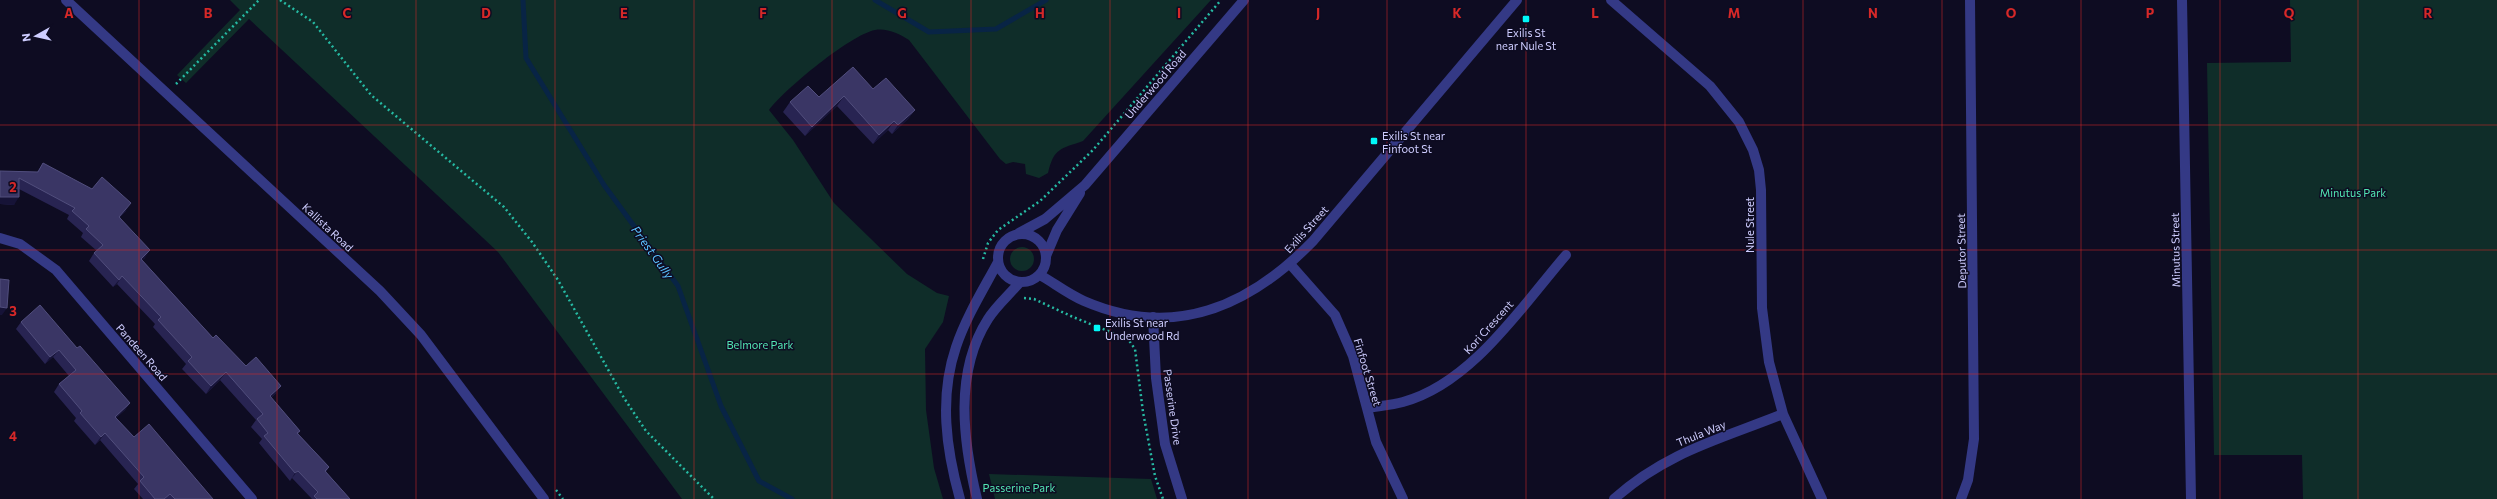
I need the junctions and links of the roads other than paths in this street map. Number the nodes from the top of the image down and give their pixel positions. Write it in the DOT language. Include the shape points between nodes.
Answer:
graph roads {
  1 [pos="66,0"];
  2 [pos="1244,0"];
  3 [pos="1517,0"];
  4 [pos="1611,0"];
  5 [pos="1970,0"];
  6 [pos="2182,0"];
  7 [pos="1085,184"];
  8 [pos="1019,233"];
  9 [pos="0,238"];
  10 [pos="1566,255"];
  11 [pos="1046,256"];
  12 [pos="998,262"];
  13 [pos="1290,264"];
  14 [pos="1040,275"];
  15 [pos="1020,282"];
  16 [pos="1153,317"];
  17 [pos="1367,408"];
  18 [pos="1783,414"];
  19 [pos="252,499"];
  20 [pos="544,499"];
  21 [pos="960,499"];
  22 [pos="977,499"];
  23 [pos="1182,499"];
  24 [pos="1403,499"];
  25 [pos="1614,499"];
  26 [pos="1822,499"];
  27 [pos="1961,499"];
  28 [pos="2191,499"];
  1 -- 20 [label="street, Kallista Road" via="380,291 411,324"];
  2 -- 7 [label="street, Underwood Road"];
  3 -- 13 [label="street, Exilis Street"];
  4 -- 18 [label="street, Nule Street" via="1710,86 1739,122 1753,150 1762,190 1762,308 1769,362"];
  5 -- 27 [label="street, Deputor Street" via="1974,439 1968,480"];
  6 -- 28 [label="street, Minutus Street"];
  7 -- 8 [label="street, Underwood Road" via="1044,219"];
  7 -- 11 [label="street, Underwood Road" via="1057,230"];
  8 -- 11 [label="street" via="1036,238 1042,244"];
  8 -- 12 [label="street, Underwood Road" via="1002,244"];
  9 -- 19 [label="street, Pandeen Road" via="20,244 56,270"];
  10 -- 17 [label="street, Kori Crescent" via="1469,365 1444,384 1404,402"];
  11 -- 14 [label="street, Underwood Road" via="1046,264"];
  12 -- 15 [label="street" via="1008,278"];
  12 -- 21 [label="street, Underwood Road" via="970,313 956,347 947,386 945,424 951,469"];
  13 -- 16 [label="street, Exilis Street" via="1257,289 1219,308"];
  13 -- 17 [label="street, Finfoot Street" via="1335,315 1353,356"];
  14 -- 15 [label="street" via="1033,280"];
  14 -- 16 [label="street, Exilis Street" via="1097,306 1123,314"];
  15 -- 22 [label="street" via="988,318 974,346 966,388 964,422 968,462"];
  16 -- 23 [label="street, Passerine Drive" via="1156,378 1165,444"];
  17 -- 24 [label="street, Finfoot Street" via="1376,442"];
  18 -- 25 [label="street, Thula Way" via="1685,451 1652,470"];
  18 -- 26 [label="street, Nule Street"];
}
